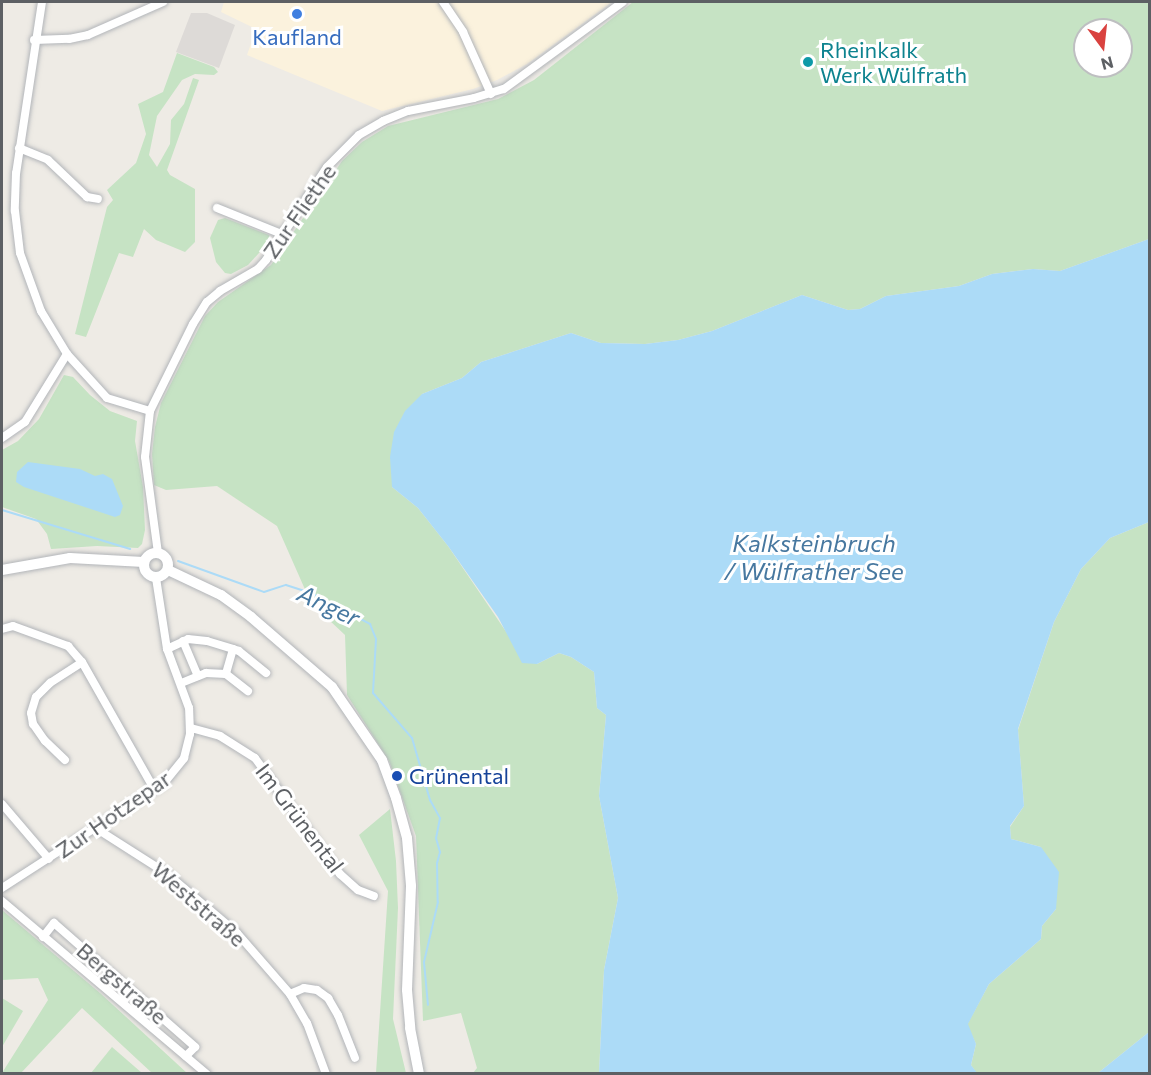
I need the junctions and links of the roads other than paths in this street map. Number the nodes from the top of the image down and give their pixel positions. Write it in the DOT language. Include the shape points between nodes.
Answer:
graph roads {
  1 [pos="42,2"];
  2 [pos="164,2"];
  3 [pos="443,2"];
  4 [pos="623,2"];
  5 [pos="34,40"];
  6 [pos="491,94"];
  7 [pos="19,148"];
  8 [pos="98,199"];
  9 [pos="218,208"];
  10 [pos="284,235"];
  11 [pos="67,354"];
  12 [pos="150,411"];
  13 [pos="2,438"];
  14 [pos="158,553"];
  15 [pos="144,562"];
  16 [pos="2,570"];
  17 [pos="168,570"];
  18 [pos="156,578"];
  19 [pos="2,629"];
  20 [pos="183,641"];
  21 [pos="166,649"];
  22 [pos="233,649"];
  23 [pos="82,662"];
  24 [pos="266,673"];
  25 [pos="226,674"];
  26 [pos="198,676"];
  27 [pos="181,683"];
  28 [pos="248,691"];
  29 [pos="191,728"];
  30 [pos="65,760"];
  31 [pos="154,789"];
  32 [pos="2,804"];
  33 [pos="97,829"];
  34 [pos="49,859"];
  35 [pos="2,888"];
  36 [pos="374,896"];
  37 [pos="2,901"];
  38 [pos="43,937"];
  39 [pos="290,994"];
  40 [pos="186,1056"];
  41 [pos="355,1058"];
  42 [pos="207,1074"];
  43 [pos="326,1074"];
  44 [pos="419,1074"];
  1 -- 5 [label="street"];
  2 -- 5 [label="street" via="88,35"];
  3 -- 6 [label="street" via="463,32"];
  4 -- 6 [label="street, Zur Fliethe" via="516,81"];
  5 -- 7 [label="street"];
  6 -- 10 [label="street, Zur Fliethe" via="408,111 359,135 327,167"];
  7 -- 8 [label="street" via="48,160 87,197"];
  7 -- 11 [label="street" via="15,211 20,253 37,302"];
  9 -- 10 [label="street"];
  10 -- 12 [label="street, Zur Fliethe" via="258,269 220,291 200,312"];
  11 -- 12 [label="street" via="107,398"];
  11 -- 13 [label="street" via="25,422"];
  12 -- 14 [label="street, Zur Fliethe" via="146,457"];
  14 -- 15 [label="street"];
  14 -- 17 [label="street" via="167,559"];
  15 -- 16 [label="street" via="70,558"];
  15 -- 18 [label="street" via="146,573"];
  17 -- 18 [label="street"];
  17 -- 44 [label="street" via="221,594 332,687 382,760 407,838 411,885 407,990"];
  18 -- 21 [label="street, Zur Hotzepar"];
  19 -- 23 [label="street" via="13,626 57,640"];
  20 -- 21 [label="street"];
  20 -- 22 [label="street" via="207,641"];
  20 -- 26 [label="street"];
  21 -- 27 [label="street, Zur Hotzepar"];
  22 -- 24 [label="street"];
  22 -- 25 [label="street"];
  23 -- 30 [label="street" via="50,683 36,697 31,712 39,733"];
  23 -- 31 [label="street"];
  25 -- 26 [label="street" via="206,672"];
  25 -- 28 [label="street"];
  26 -- 27 [label="street"];
  27 -- 29 [label="street, Zur Hotzepar"];
  29 -- 31 [label="street, Zur Hotzepar" via="188,748 179,765"];
  29 -- 36 [label="street, Im Grünental" via="220,736 255,758 340,874 358,890"];
  31 -- 33 [label="street, Zur Hotzepar"];
  32 -- 34 [label="street"];
  33 -- 34 [label="street, Zur Hotzepar"];
  33 -- 39 [label="street, Weststraße" via="166,873 237,933"];
  34 -- 35 [label="street, Zur Hotzepar"];
  37 -- 38 [label="street, Bergstraße"];
  38 -- 40 [label="street, Bergstraße"];
  38 -- 40 [label="street, Bergstraße" via="54,923 195,1047"];
  39 -- 41 [label="street" via="304,988 317,990 328,998"];
  39 -- 43 [label="street, Weststraße" via="307,1023"];
  40 -- 42 [label="street, Bergstraße"];
}
